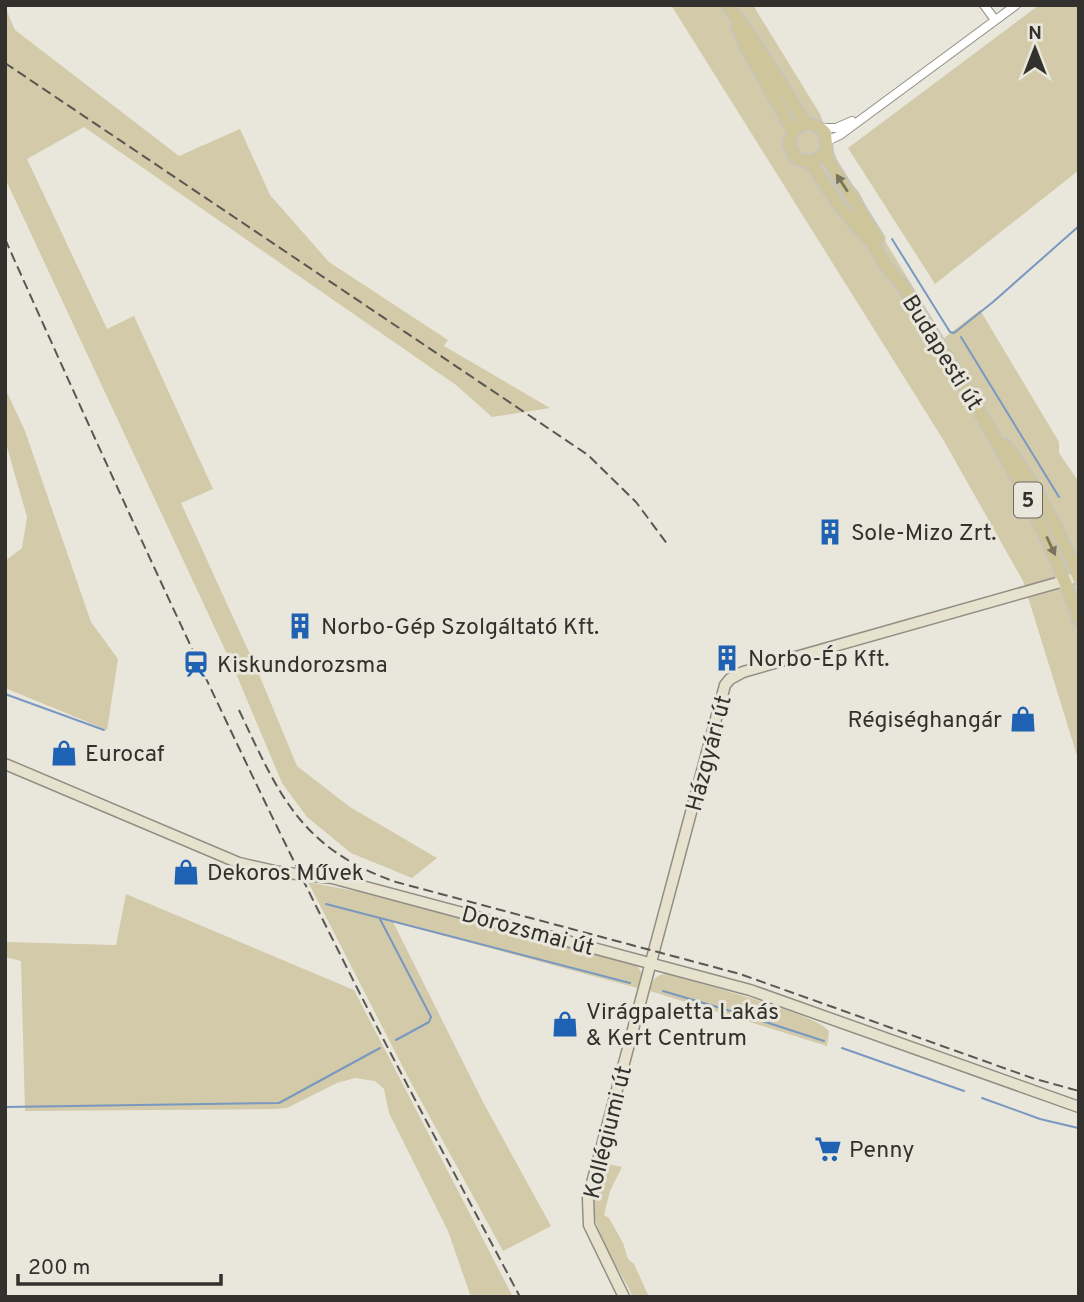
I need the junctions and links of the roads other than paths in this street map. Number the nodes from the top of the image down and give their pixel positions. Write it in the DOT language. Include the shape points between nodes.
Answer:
graph roads {
  1 [pos="984,5"];
  2 [pos="1016,5"];
  3 [pos="731,11"];
  4 [pos="995,20"];
  5 [pos="862,118"];
  6 [pos="806,124"];
  7 [pos="820,128"];
  8 [pos="793,131"];
  9 [pos="826,146"];
  10 [pos="810,162"];
  11 [pos="901,283"];
  12 [pos="986,420"];
  13 [pos="1065,545"];
  14 [pos="1079,555"];
  15 [pos="1076,578"];
  16 [pos="1079,620"];
  17 [pos="5,764"];
  18 [pos="652,963"];
  19 [pos="1053,1098"];
  20 [pos="1079,1101"];
  21 [pos="1079,1107"];
  22 [pos="624,1297"];
  1 -- 4 [label="street"];
  2 -- 4 [label="street"];
  3 -- 6 [label="main road, Budapesti út / 5"];
  3 -- 8 [label="main road, Budapesti út / 5"];
  4 -- 5 [label="street"];
  5 -- 7 [label="street" via="836,128"];
  5 -- 9 [label="street"];
  6 -- 7 [label="main road"];
  6 -- 8 [label="main road"];
  7 -- 9 [label="main road, Budapesti út / 5"];
  8 -- 10 [label="main road, Budapesti út / 5" via="791,153"];
  9 -- 10 [label="main road" via="819,159"];
  11 -- 9 [label="main road, Budapesti út / 5, one-way" via="833,169"];
  10 -- 11 [label="main road, Budapesti út / 5"];
  11 -- 12 [label="main road, Budapesti út / 5"];
  12 -- 13 [label="main road, Budapesti út / 5" via="1023,468"];
  12 -- 15 [label="main road, Budapesti út / 5, one-way" via="1051,544"];
  13 -- 14 [label="main road"];
  13 -- 15 [label="main road, Budapesti út / 5"];
  15 -- 16 [label="main road, Budapesti út / 5"];
  15 -- 18 [label="main road, Házgyári út" via="730,679 723,690"];
  17 -- 18 [label="main road, Dorozsmai út" via="239,863 332,878"];
  18 -- 19 [label="main road, Dorozsmai út" via="750,990"];
  18 -- 22 [label="main road, Kollégiumi út" via="587,1207 592,1233"];
  19 -- 20 [label="main road, Dorozsmai út"];
  19 -- 21 [label="main road, Dorozsmai út"];
}
